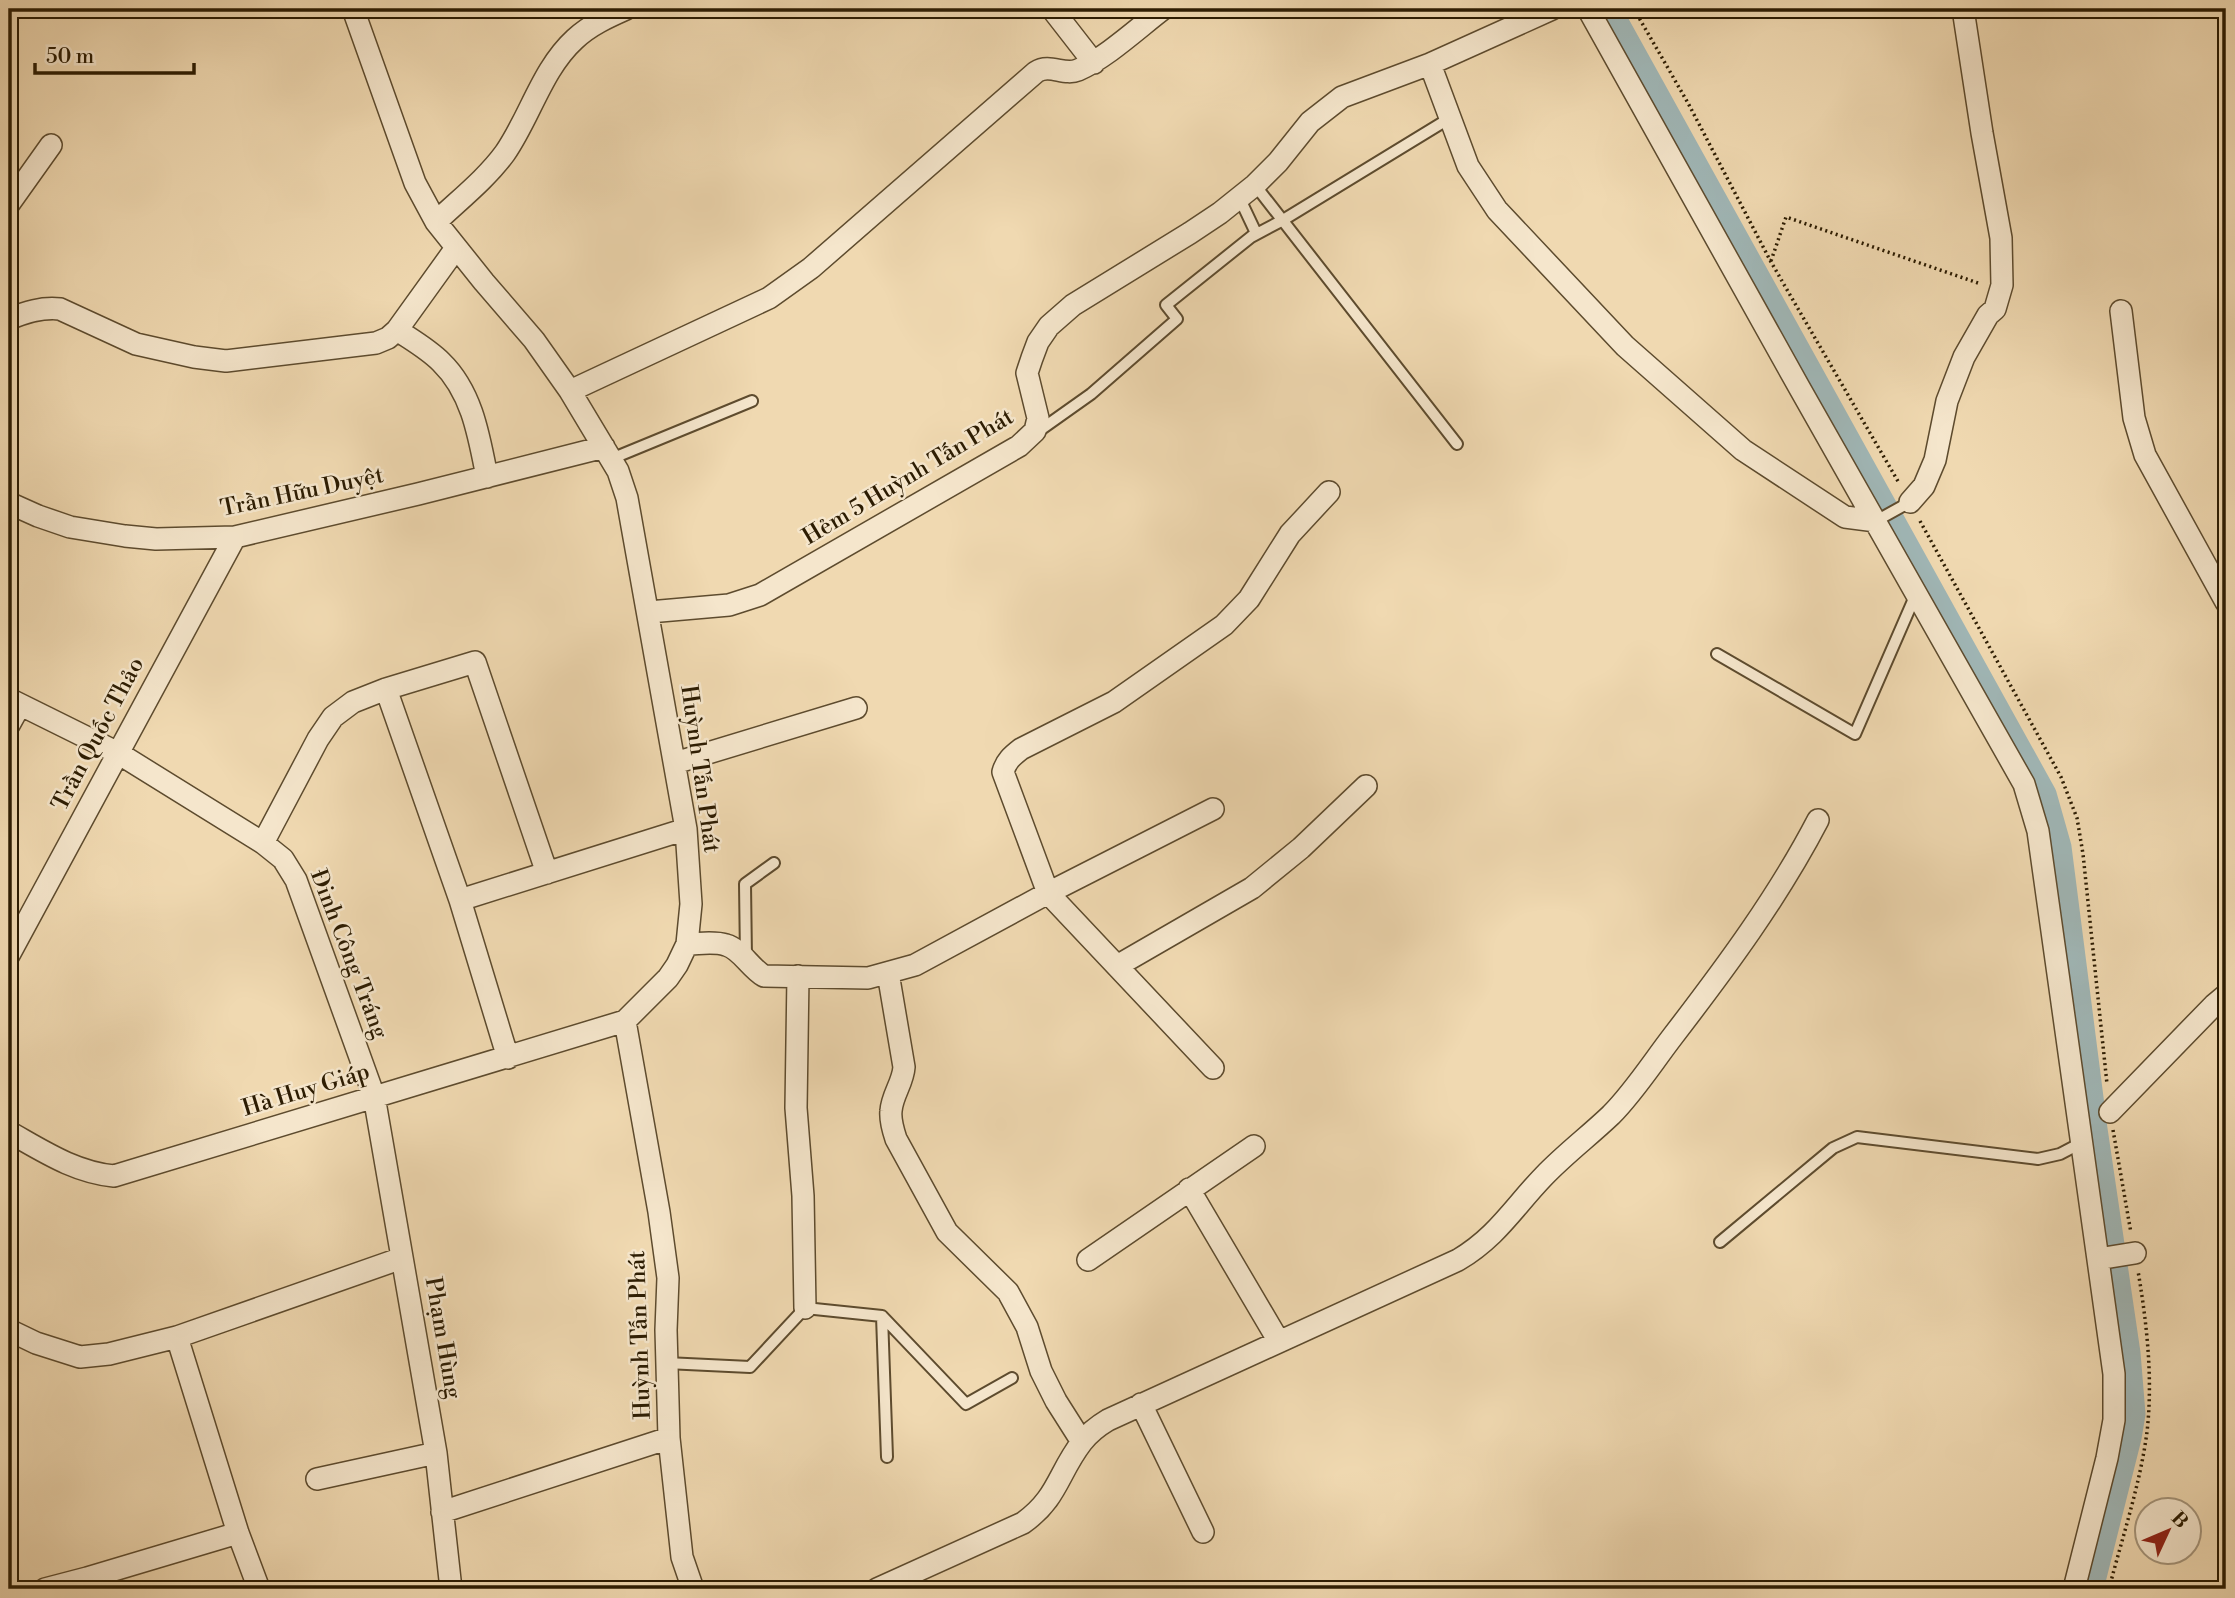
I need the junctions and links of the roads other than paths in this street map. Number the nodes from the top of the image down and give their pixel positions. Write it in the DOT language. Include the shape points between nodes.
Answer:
graph roads {
  1 [pos="353,9"];
  2 [pos="626,9"];
  3 [pos="1052,9"];
  4 [pos="1163,9"];
  5 [pos="1552,9"];
  6 [pos="1588,9"];
  7 [pos="1963,9"];
  8 [pos="1094,63"];
  9 [pos="1430,64"];
  10 [pos="1450,118"];
  11 [pos="51,145"];
  12 [pos="1247,191"];
  13 [pos="9,204"];
  14 [pos="1283,220"];
  15 [pos="436,222"];
  16 [pos="1249,238"];
  17 [pos="456,248"];
  18 [pos="2121,311"];
  19 [pos="9,319"];
  20 [pos="397,330"];
  21 [pos="570,391"];
  22 [pos="752,401"];
  23 [pos="1028,439"];
  24 [pos="1457,444"];
  25 [pos="608,453"];
  26 [pos="487,477"];
  27 [pos="1329,492"];
  28 [pos="1910,502"];
  29 [pos="9,503"];
  30 [pos="1876,521"];
  31 [pos="234,537"];
  32 [pos="1917,593"];
  33 [pos="2226,602"];
  34 [pos="649,612"];
  35 [pos="1717,654"];
  36 [pos="386,689"];
  37 [pos="14,702"];
  38 [pos="856,708"];
  39 [pos="9,725"];
  40 [pos="118,753"];
  41 [pos="675,763"];
  42 [pos="1366,786"];
  43 [pos="1213,809"];
  44 [pos="1818,820"];
  45 [pos="686,829"];
  46 [pos="263,843"];
  47 [pos="774,863"];
  48 [pos="547,873"];
  49 [pos="1048,893"];
  50 [pos="460,900"];
  51 [pos="687,944"];
  52 [pos="9,956"];
  53 [pos="746,961"];
  54 [pos="1117,966"];
  55 [pos="888,974"];
  56 [pos="798,976"];
  57 [pos="2226,995"];
  58 [pos="625,1021"];
  59 [pos="509,1058"];
  60 [pos="1213,1068"];
  61 [pos="374,1096"];
  62 [pos="2110,1112"];
  63 [pos="9,1132"];
  64 [pos="2081,1143"];
  65 [pos="1254,1146"];
  66 [pos="1189,1189"];
  67 [pos="1720,1242"];
  68 [pos="2135,1253"];
  69 [pos="402,1258"];
  70 [pos="2098,1259"];
  71 [pos="1088,1260"];
  72 [pos="805,1308"];
  73 [pos="882,1317"];
  74 [pos="9,1330"];
  75 [pos="177,1337"];
  76 [pos="1278,1340"];
  77 [pos="666,1363"];
  78 [pos="1012,1378"];
  79 [pos="1141,1404"];
  80 [pos="669,1438"];
  81 [pos="1082,1441"];
  82 [pos="436,1453"];
  83 [pos="887,1457"];
  84 [pos="317,1479"];
  85 [pos="442,1512"];
  86 [pos="1203,1532"];
  87 [pos="238,1533"];
  88 [pos="89,1584"];
  89 [pos="45,1589"];
  90 [pos="259,1589"];
  91 [pos="451,1589"];
  92 [pos="693,1589"];
  93 [pos="877,1589"];
  94 [pos="2074,1589"];
  1 -- 15 [label="street, Huỳnh Tấn Phát" via="415,183"];
  2 -- 15 [label="street" via="574,40 553,66 502,158"];
  3 -- 8 [label="street"];
  4 -- 8 [label="street"];
  5 -- 9 [label="street, Hẻm 5 Huỳnh Tấn Phát"];
  6 -- 30 [label="street"];
  7 -- 28 [label="street" via="2001,238 2002,285 1995,309 1964,358 1947,401 1935,460 1924,486"];
  8 -- 21 [label="street" via="1074,72 1044,68 1036,72 789,286"];
  9 -- 10 [label="street"];
  9 -- 12 [label="street, Hẻm 5 Huỳnh Tấn Phát" via="1342,97 1310,122"];
  10 -- 14 [label="lane"];
  10 -- 30 [label="street" via="1468,166 1497,210 1625,346 1743,450 1845,517"];
  11 -- 13 [label="street"];
  12 -- 14 [label="lane"];
  12 -- 16 [label="lane" via="1256,233"];
  12 -- 23 [label="street, Hẻm 5 Huỳnh Tấn Phát" via="1190,233 1073,305 1049,326 1027,373 1038,418"];
  14 -- 16 [label="lane"];
  14 -- 24 [label="lane"];
  15 -- 17 [label="street, Huỳnh Tấn Phát"];
  16 -- 23 [label="lane" via="1167,305 1177,320 1091,394"];
  17 -- 20 [label="street"];
  17 -- 21 [label="street, Huỳnh Tấn Phát" via="534,340"];
  18 -- 33 [label="street" via="2134,418 2145,456"];
  19 -- 20 [label="street" via="36,310 60,309 136,344 226,360 376,343"];
  20 -- 26 [label="street" via="454,376 477,425"];
  21 -- 25 [label="street, Huỳnh Tấn Phát"];
  22 -- 25 [label="lane"];
  23 -- 34 [label="street, Hẻm 5 Huỳnh Tấn Phát" via="760,595 729,606"];
  25 -- 26 [label="street, Trần Hữu Duyệt"];
  25 -- 34 [label="street, Huỳnh Tấn Phát" via="627,498"];
  26 -- 31 [label="street, Trần Hữu Duyệt"];
  27 -- 49 [label="street" via="1290,534 1249,599 1224,625 1114,702 1021,749 1005,765 1003,772"];
  28 -- 30 [label="lane"];
  29 -- 31 [label="street, Trần Hữu Duyệt" via="70,527 125,536"];
  30 -- 32 [label="street"];
  31 -- 40 [label="street, Trần Quốc Thảo"];
  32 -- 35 [label="lane" via="1855,734"];
  32 -- 64 [label="street" via="2031,804"];
  34 -- 41 [label="street, Huỳnh Tấn Phát"];
  36 -- 46 [label="street" via="333,717"];
  36 -- 48 [label="street" via="475,662"];
  36 -- 50 [label="street"];
  37 -- 39 [label="street"];
  37 -- 40 [label="street, Đinh Công Tráng"];
  38 -- 41 [label="street"];
  40 -- 46 [label="street, Đinh Công Tráng"];
  40 -- 52 [label="street, Trần Quốc Thảo"];
  41 -- 45 [label="street, Huỳnh Tấn Phát"];
  42 -- 54 [label="street" via="1309,842 1252,888"];
  43 -- 49 [label="street"];
  44 -- 76 [label="street" via="1787,876 1650,1067 1612,1114 1543,1176 1495,1233 1458,1260"];
  45 -- 48 [label="street"];
  45 -- 51 [label="street, Huỳnh Tấn Phát" via="691,904"];
  46 -- 61 [label="street, Đinh Công Tráng" via="282,859 296,880"];
  47 -- 53 [label="lane" via="745,884"];
  48 -- 50 [label="street"];
  49 -- 54 [label="street"];
  49 -- 55 [label="street" via="939,953"];
  50 -- 59 [label="street"];
  51 -- 53 [label="street" via="724,944"];
  51 -- 58 [label="street, Huỳnh Tấn Phát" via="668,978"];
  53 -- 56 [label="street" via="764,976"];
  54 -- 60 [label="street"];
  55 -- 56 [label="street" via="868,978"];
  55 -- 81 [label="street" via="904,1067 891,1110 896,1139 947,1232 996,1278 1019,1309 1041,1371"];
  56 -- 72 [label="street" via="796,1108"];
  57 -- 62 [label="street"];
  58 -- 59 [label="street, Hà Huy Giáp"];
  58 -- 77 [label="street, Huỳnh Tấn Phát" via="668,1278"];
  59 -- 61 [label="street, Hà Huy Giáp"];
  61 -- 63 [label="street, Hà Huy Giáp" via="114,1176 69,1166"];
  61 -- 69 [label="street, Phạm Hùng"];
  64 -- 67 [label="lane" via="2038,1158 1857,1137 1833,1148"];
  64 -- 70 [label="street"];
  65 -- 66 [label="street"];
  66 -- 71 [label="street"];
  66 -- 76 [label="street"];
  68 -- 70 [label="street"];
  69 -- 75 [label="street"];
  69 -- 82 [label="street, Phạm Hùng"];
  70 -- 94 [label="street" via="2114,1374 2114,1420"];
  72 -- 73 [label="lane"];
  72 -- 77 [label="lane" via="750,1367"];
  73 -- 78 [label="lane" via="966,1404"];
  73 -- 83 [label="lane"];
  74 -- 75 [label="street" via="80,1357"];
  75 -- 87 [label="street"];
  76 -- 79 [label="street"];
  77 -- 80 [label="street, Huỳnh Tấn Phát"];
  79 -- 81 [label="street" via="1108,1420"];
  79 -- 86 [label="street"];
  80 -- 85 [label="street"];
  80 -- 92 [label="street, Huỳnh Tấn Phát" via="682,1557"];
  81 -- 93 [label="street" via="1052,1495 1023,1523"];
  82 -- 84 [label="street"];
  82 -- 85 [label="street, Phạm Hùng"];
  85 -- 91 [label="street, Phạm Hùng"];
  87 -- 88 [label="street"];
  87 -- 90 [label="street"];
  88 -- 89 [label="street"];
}
